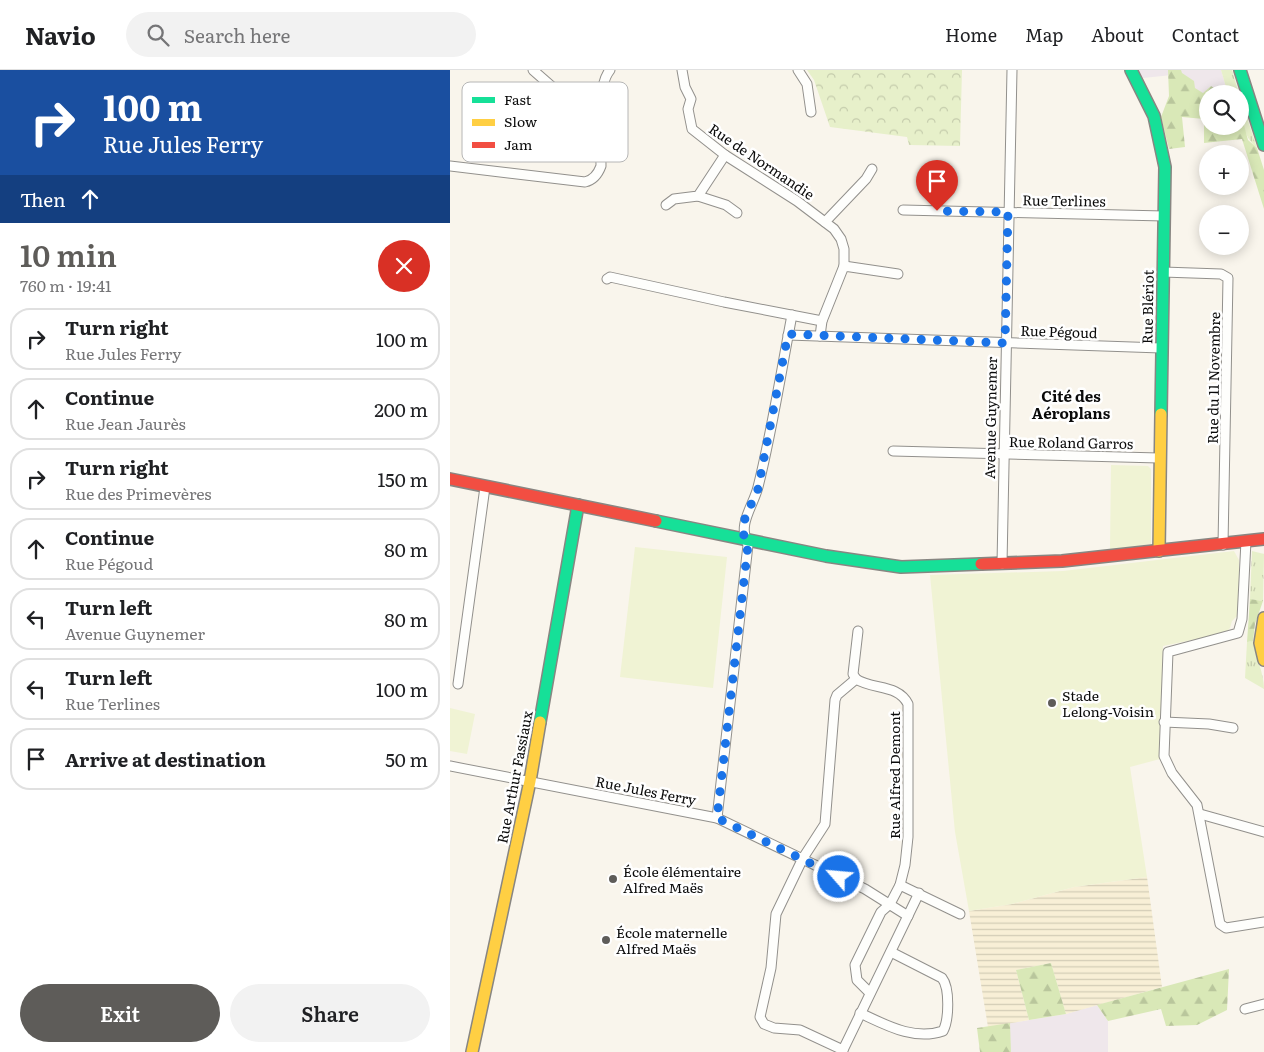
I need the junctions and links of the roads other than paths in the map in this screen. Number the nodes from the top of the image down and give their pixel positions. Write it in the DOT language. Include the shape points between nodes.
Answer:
graph roads {
  1 [pos="533,70"];
  2 [pos="610,70"];
  3 [pos="682,70"];
  4 [pos="798,70"];
  5 [pos="1012,70"];
  6 [pos="1130,70"];
  7 [pos="1240,70"];
  8 [pos="1252,70"];
  9 [pos="547,82"];
  10 [pos="604,82"];
  11 [pos="1264,107"];
  12 [pos="811,112"];
  13 [pos="1264,145"];
  14 [pos="725,155"];
  15 [pos="601,162"];
  16 [pos="450,166"];
  17 [pos="872,169"];
  18 [pos="698,196"];
  19 [pos="666,205"];
  20 [pos="903,210"];
  21 [pos="1008,212"];
  22 [pos="737,213"];
  23 [pos="1164,216"];
  24 [pos="825,222"];
  25 [pos="844,266"];
  26 [pos="1163,272"];
  27 [pos="898,274"];
  28 [pos="607,279"];
  29 [pos="792,315"];
  30 [pos="822,320"];
  31 [pos="788,334"];
  32 [pos="820,336"];
  33 [pos="1005,343"];
  34 [pos="1161,348"];
  35 [pos="893,451"];
  36 [pos="1003,455"];
  37 [pos="1159,458"];
  38 [pos="450,479"];
  39 [pos="485,487"];
  40 [pos="578,505"];
  41 [pos="1264,539"];
  42 [pos="746,540"];
  43 [pos="1246,541"];
  44 [pos="1223,545"];
  45 [pos="1159,552"];
  46 [pos="1002,564"];
  47 [pos="1264,618"];
  48 [pos="858,631"];
  49 [pos="1264,660"];
  50 [pos="856,679"];
  51 [pos="458,684"];
  52 [pos="1164,722"];
  53 [pos="1234,728"];
  54 [pos="450,766"];
  55 [pos="530,781"];
  56 [pos="1200,814"];
  57 [pos="717,818"];
  58 [pos="1214,818"];
  59 [pos="1203,829"];
  60 [pos="1264,832"];
  61 [pos="803,858"];
  62 [pos="900,885"];
  63 [pos="919,893"];
  64 [pos="890,904"];
  65 [pos="960,914"];
  66 [pos="908,916"];
  67 [pos="1264,922"];
  68 [pos="891,952"];
  69 [pos="870,993"];
  70 [pos="1264,1004"];
  71 [pos="1246,1009"];
  72 [pos="860,1013"];
  73 [pos="842,1051"];
  74 [pos="472,1052"];
  1 -- 9 [label="street"];
  2 -- 10 [label="street"];
  3 -- 14 [label="street, Rue de Normandie" via="691,98 688,109 692,129"];
  4 -- 12 [label="street" via="807,84"];
  5 -- 21 [label="street, Avenue Guynemer"];
  6 -- 23 [label="main road, Rue Blériot" via="1148,101 1158,130 1165,167"];
  7 -- 13 [label="main road"];
  8 -- 11 [label="main road"];
  14 -- 18 [label="street"];
  14 -- 24 [label="street, Rue de Normandie"];
  15 -- 16 [label="street" via="598,174 585,182"];
  17 -- 24 [label="street"];
  18 -- 19 [label="street" via="674,199"];
  18 -- 22 [label="street" via="726,205"];
  20 -- 21 [label="street, Rue Terlines"];
  21 -- 23 [label="street, Rue Terlines"];
  21 -- 33 [label="street, Avenue Guynemer"];
  23 -- 26 [label="main road, Rue Blériot"];
  24 -- 25 [label="street, Rue de Normandie" via="841,239"];
  25 -- 27 [label="street"];
  25 -- 30 [label="street"];
  26 -- 34 [label="main road, Rue Blériot"];
  26 -- 44 [label="street, Rue du 11 Novembre" via="1221,274 1228,278"];
  28 -- 29 [label="street" via="610,276"];
  29 -- 30 [label="street"];
  29 -- 31 [label="street"];
  30 -- 32 [label="street"];
  31 -- 32 [label="street, Rue Pégoud"];
  31 -- 42 [label="street" via="758,489 745,518 743,533"];
  32 -- 33 [label="street, Rue Pégoud"];
  33 -- 34 [label="street, Rue Pégoud"];
  33 -- 36 [label="street, Avenue Guynemer"];
  34 -- 37 [label="main road, Rue Blériot"];
  35 -- 36 [label="street, Rue Roland Garros"];
  36 -- 37 [label="street, Rue Roland Garros"];
  36 -- 46 [label="street, Avenue Guynemer"];
  37 -- 45 [label="main road, Rue Blériot"];
  38 -- 39 [label="main road"];
  39 -- 40 [label="main road"];
  39 -- 51 [label="street"];
  40 -- 42 [label="main road"];
  40 -- 55 [label="main road, Rue Arthur Fassiaux"];
  41 -- 43 [label="main road"];
  42 -- 46 [label="main road" via="901,567"];
  42 -- 57 [label="street" via="748,545"];
  43 -- 44 [label="main road"];
  43 -- 52 [label="street" via="1241,628 1233,636 1168,652"];
  44 -- 45 [label="main road"];
  45 -- 46 [label="main road" via="1062,562"];
  47 -- 49 [label="main road" via="1260,643"];
  48 -- 50 [label="street"];
  50 -- 61 [label="street" via="835,700 826,824"];
  50 -- 62 [label="street, Rue Alfred Demont" via="904,695 908,704 908,836"];
  52 -- 53 [label="street"];
  52 -- 56 [label="street" via="1165,761 1191,795"];
  54 -- 55 [label="street, Rue Jules Ferry"];
  55 -- 57 [label="street, Rue Jules Ferry"];
  55 -- 74 [label="main road, Rue Arthur Fassiaux"];
  56 -- 58 [label="street"];
  56 -- 59 [label="street"];
  57 -- 61 [label="street, Rue Jules Ferry"];
  58 -- 59 [label="street"];
  58 -- 60 [label="street"];
  59 -- 67 [label="street" via="1220,924 1226,928"];
  61 -- 64 [label="street, Rue Jules Ferry"];
  61 -- 73 [label="street" via="776,914 771,968 760,1017 764,1024 800,1030"];
  62 -- 63 [label="street"];
  62 -- 64 [label="street, Rue Alfred Demont"];
  63 -- 65 [label="street"];
  63 -- 66 [label="street"];
  64 -- 66 [label="street, Rue Jules Ferry"];
  64 -- 69 [label="street, Rue Alfred Demont" via="881,912 855,965 857,980"];
  66 -- 68 [label="street"];
  68 -- 69 [label="street"];
  68 -- 72 [label="street" via="942,978 948,986 947,1024 943,1031 932,1035 913,1034"];
  69 -- 72 [label="street"];
  70 -- 71 [label="street"];
  72 -- 73 [label="street"];
}
